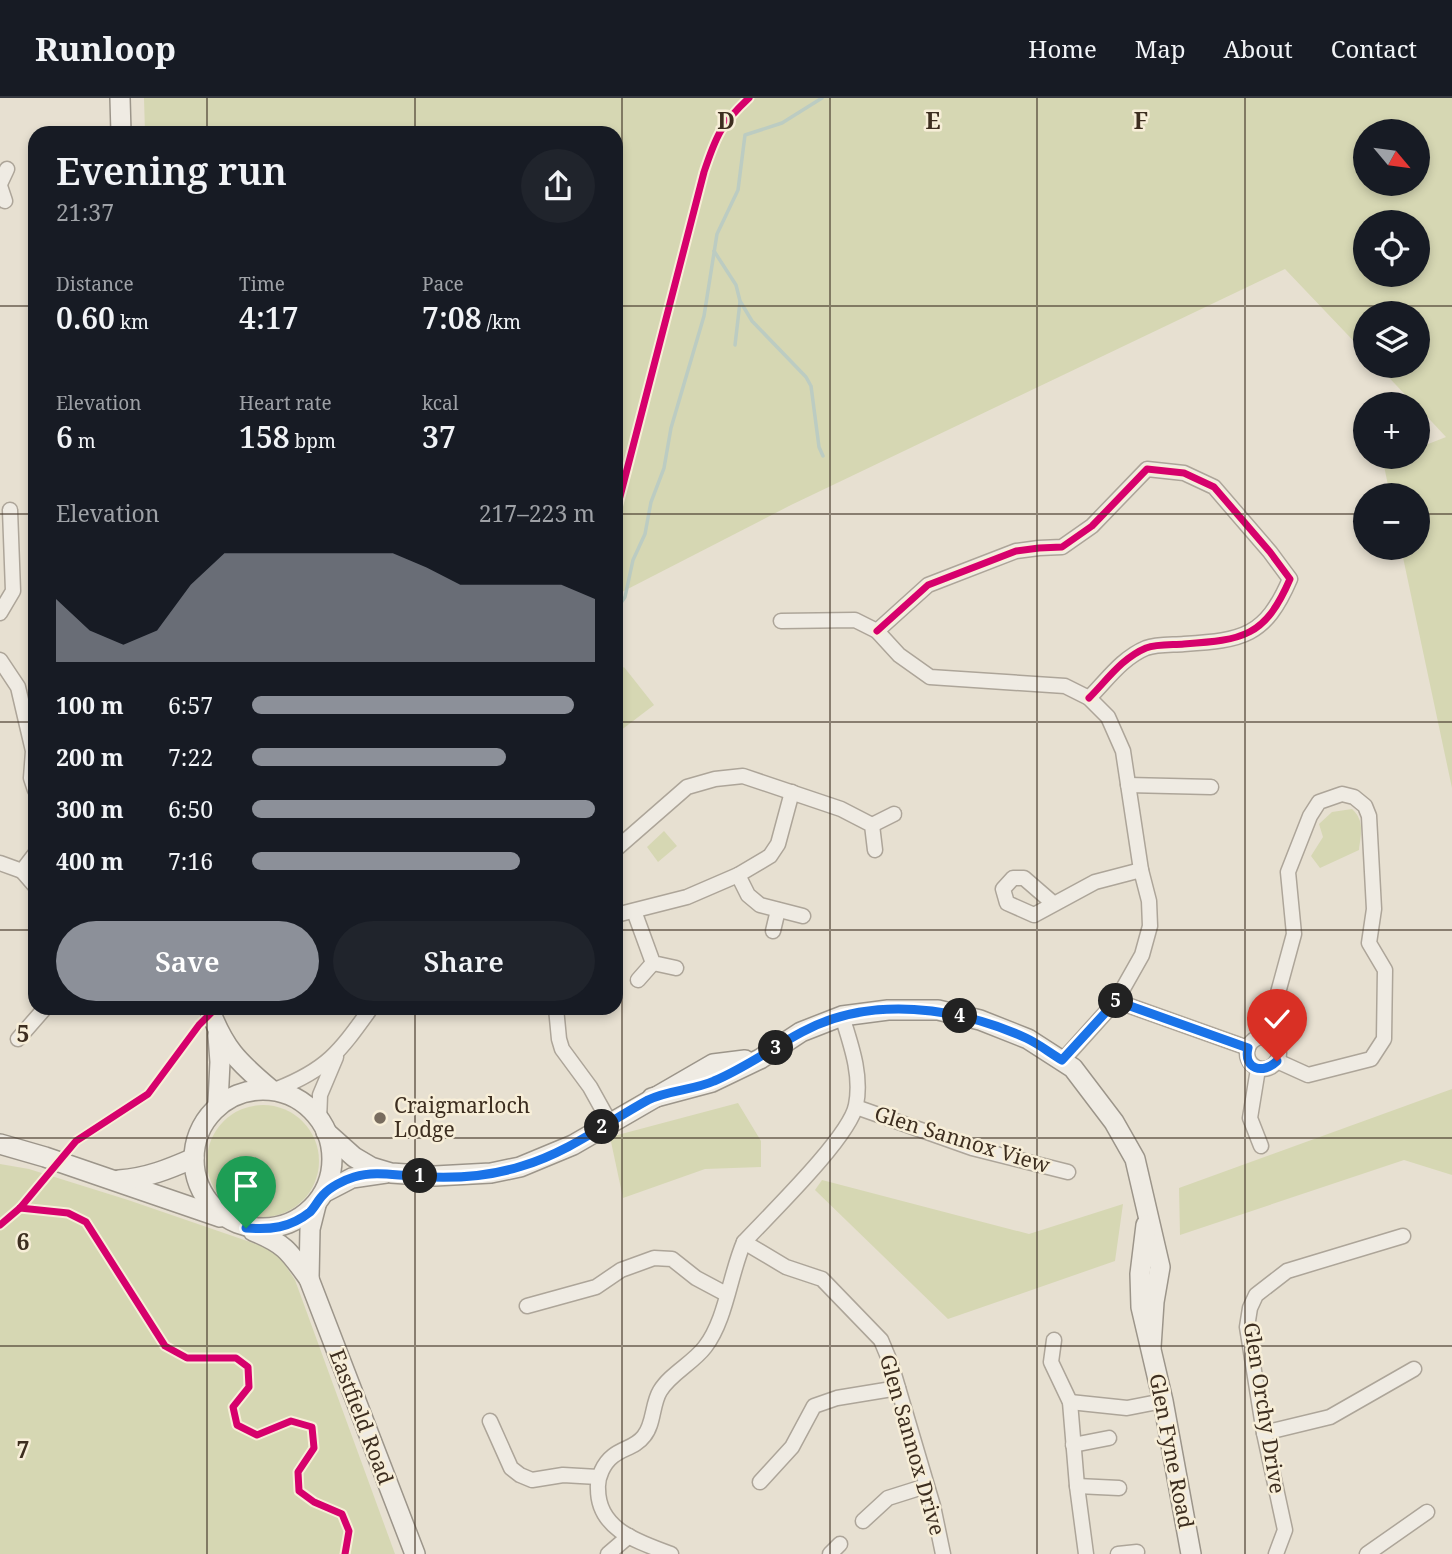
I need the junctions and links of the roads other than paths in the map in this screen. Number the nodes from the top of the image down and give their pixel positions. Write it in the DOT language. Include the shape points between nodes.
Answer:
graph roads {
  1 [pos="120,98"];
  2 [pos="121,126"];
  3 [pos="7,169"];
  4 [pos="0,185"];
  5 [pos="5,201"];
  6 [pos="10,510"];
  7 [pos="6,540"];
  8 [pos="0,613"];
  9 [pos="781,621"];
  10 [pos="877,631"];
  11 [pos="0,660"];
  12 [pos="1089,698"];
  13 [pos="28,730"];
  14 [pos="1128,785"];
  15 [pos="1211,787"];
  16 [pos="792,792"];
  17 [pos="894,814"];
  18 [pos="872,825"];
  19 [pos="623,843"];
  20 [pos="875,850"];
  21 [pos="0,863"];
  22 [pos="28,863"];
  23 [pos="1141,870"];
  24 [pos="22,871"];
  25 [pos="738,875"];
  26 [pos="28,878"];
  27 [pos="1054,904"];
  28 [pos="778,910"];
  29 [pos="634,911"];
  30 [pos="623,913"];
  31 [pos="803,916"];
  32 [pos="773,931"];
  33 [pos="653,963"];
  34 [pos="676,968"];
  35 [pos="638,980"];
  36 [pos="1116,1001"];
  37 [pos="39,1015"];
  38 [pos="212,1015"];
  39 [pos="366,1015"];
  40 [pos="557,1015"];
  41 [pos="842,1016"];
  42 [pos="218,1031"];
  43 [pos="1266,1037"];
  44 [pos="18,1039"];
  45 [pos="1248,1048"];
  46 [pos="338,1052"];
  47 [pos="1062,1060"];
  48 [pos="1277,1061"];
  49 [pos="1258,1069"];
  50 [pos="273,1088"];
  51 [pos="218,1104"];
  52 [pos="856,1107"];
  53 [pos="610,1123"];
  54 [pos="322,1127"];
  55 [pos="0,1144"];
  56 [pos="1261,1146"];
  57 [pos="194,1158"];
  58 [pos="1068,1172"];
  59 [pos="391,1173"];
  60 [pos="111,1181"];
  61 [pos="321,1198"];
  62 [pos="224,1218"];
  63 [pos="246,1228"];
  64 [pos="1403,1236"];
  65 [pos="744,1242"];
  66 [pos="309,1279"];
  67 [pos="726,1294"];
  68 [pos="527,1306"];
  69 [pos="1054,1340"];
  70 [pos="1414,1369"];
  71 [pos="898,1388"];
  72 [pos="1163,1401"];
  73 [pos="1070,1402"];
  74 [pos="491,1421"];
  75 [pos="1264,1433"];
  76 [pos="1109,1438"];
  77 [pos="1073,1445"];
  78 [pos="598,1477"];
  79 [pos="760,1482"];
  80 [pos="926,1486"];
  81 [pos="1077,1486"];
  82 [pos="1119,1488"];
  83 [pos="1427,1511"];
  84 [pos="863,1521"];
  85 [pos="629,1536"];
  86 [pos="1137,1552"];
  87 [pos="415,1554"];
  88 [pos="608,1554"];
  89 [pos="671,1554"];
  90 [pos="943,1554"];
  91 [pos="1086,1554"];
  92 [pos="1118,1554"];
  93 [pos="1191,1554"];
  94 [pos="1276,1554"];
  95 [pos="1367,1554"];
  1 -- 2 [label="street"];
  3 -- 4 [label="street"];
  4 -- 5 [label="street"];
  6 -- 7 [label="street"];
  7 -- 8 [label="street" via="13,591"];
  9 -- 10 [label="street" via="855,620"];
  10 -- 12 [label="street" via="930,677 1065,686"];
  10 -- 12 [label="street" via="928,585 1016,551 1062,547 1092,526 1147,469 1184,473 1214,487 1290,579 1278,607 1260,627 1224,641 1149,647 1126,659"];
  11 -- 13 [label="street" via="18,687"];
  12 -- 14 [label="street" via="1108,718 1123,751"];
  14 -- 15 [label="street"];
  14 -- 23 [label="street"];
  16 -- 18 [label="street"];
  16 -- 19 [label="street" via="743,776 687,787"];
  16 -- 25 [label="street" via="778,844 770,856"];
  17 -- 18 [label="street"];
  18 -- 20 [label="street"];
  21 -- 24 [label="street"];
  22 -- 24 [label="street"];
  23 -- 27 [label="street" via="1095,882"];
  23 -- 36 [label="street" via="1150,926 1142,955"];
  24 -- 26 [label="street"];
  25 -- 28 [label="street" via="748,895 760,905"];
  25 -- 29 [label="street" via="687,897"];
  28 -- 31 [label="street"];
  28 -- 32 [label="street"];
  29 -- 30 [label="street"];
  29 -- 33 [label="street"];
  33 -- 34 [label="street"];
  33 -- 35 [label="street"];
  36 -- 45 [label="street"];
  36 -- 47 [label="street"];
  37 -- 44 [label="street"];
  38 -- 42 [label="street"];
  39 -- 46 [label="street"];
  40 -- 53 [label="street" via="562,1049"];
  41 -- 47 [label="street, Glen Fyne Road" via="938,1010 1028,1039"];
  41 -- 52 [label="street" via="857,1071"];
  41 -- 53 [label="street, Glen Fyne Road" via="801,1032 760,1059 713,1064"];
  42 -- 50 [label="street" via="232,1054"];
  42 -- 51 [label="street"];
  43 -- 45 [label="street"];
  43 -- 48 [label="street" via="1275,1043"];
  43 -- 48 [label="street" via="1294,934 1288,872 1319,802 1342,794 1354,797 1368,816 1374,909 1369,943 1385,970 1384,1039 1371,1059 1308,1075"];
  45 -- 49 [label="street" via="1248,1061"];
  46 -- 50 [label="street" via="317,1071"];
  46 -- 54 [label="street" via="320,1095"];
  47 -- 72 [label="street, Glen Fyne Road" via="1114,1122 1135,1160 1160,1267 1151,1347"];
  48 -- 49 [label="street" via="1270,1068"];
  49 -- 56 [label="street" via="1250,1118"];
  50 -- 51 [label="street" via="248,1089"];
  50 -- 54 [label="street" via="310,1110"];
  51 -- 57 [label="street" via="199,1135"];
  52 -- 58 [label="street, Glen Sannox View" via="972,1148"];
  52 -- 65 [label="street" via="827,1153"];
  53 -- 59 [label="street, Glen Fyne Road" via="573,1145 520,1167 463,1176"];
  54 -- 59 [label="street, Glen Fyne Road" via="354,1157"];
  54 -- 61 [label="street" via="331,1148 332,1170"];
  55 -- 60 [label="street"];
  57 -- 60 [label="street" via="140,1179"];
  57 -- 62 [label="street" via="197,1181"];
  59 -- 61 [label="street, Glen Fyne Road" via="352,1178"];
  60 -- 62 [label="street"];
  61 -- 63 [label="street" via="291,1224 269,1230"];
  61 -- 66 [label="street, Eastfield Road" via="310,1229"];
  62 -- 63 [label="street"];
  63 -- 66 [label="street, Eastfield Road" via="289,1250"];
  64 -- 75 [label="street, Glen Orchy Drive" via="1287,1271 1256,1295 1247,1327"];
  65 -- 67 [label="street"];
  65 -- 71 [label="street, Glen Sannox Drive" via="831,1286 881,1340"];
  66 -- 87 [label="street, Eastfield Road"];
  67 -- 68 [label="street" via="672,1259 654,1258 621,1270 596,1287"];
  67 -- 78 [label="street" via="706,1346 660,1391 647,1434 612,1457"];
  69 -- 73 [label="street" via="1051,1362"];
  70 -- 75 [label="street" via="1330,1417"];
  71 -- 79 [label="street" via="814,1406 792,1447"];
  71 -- 80 [label="street, Glen Sannox Drive"];
  72 -- 73 [label="street" via="1127,1408"];
  72 -- 93 [label="street, Glen Fyne Road"];
  73 -- 77 [label="street"];
  74 -- 78 [label="street" via="511,1468 520,1475 532,1480 563,1475"];
  75 -- 94 [label="street, Glen Orchy Drive" via="1285,1530"];
  76 -- 77 [label="street"];
  77 -- 81 [label="street"];
  78 -- 85 [label="street" via="605,1517"];
  80 -- 84 [label="street" via="888,1498"];
  80 -- 90 [label="street, Glen Sannox Drive"];
  81 -- 82 [label="street"];
  81 -- 91 [label="street"];
  83 -- 95 [label="street"];
  85 -- 88 [label="street"];
  85 -- 89 [label="street"];
  86 -- 92 [label="street"];
}
